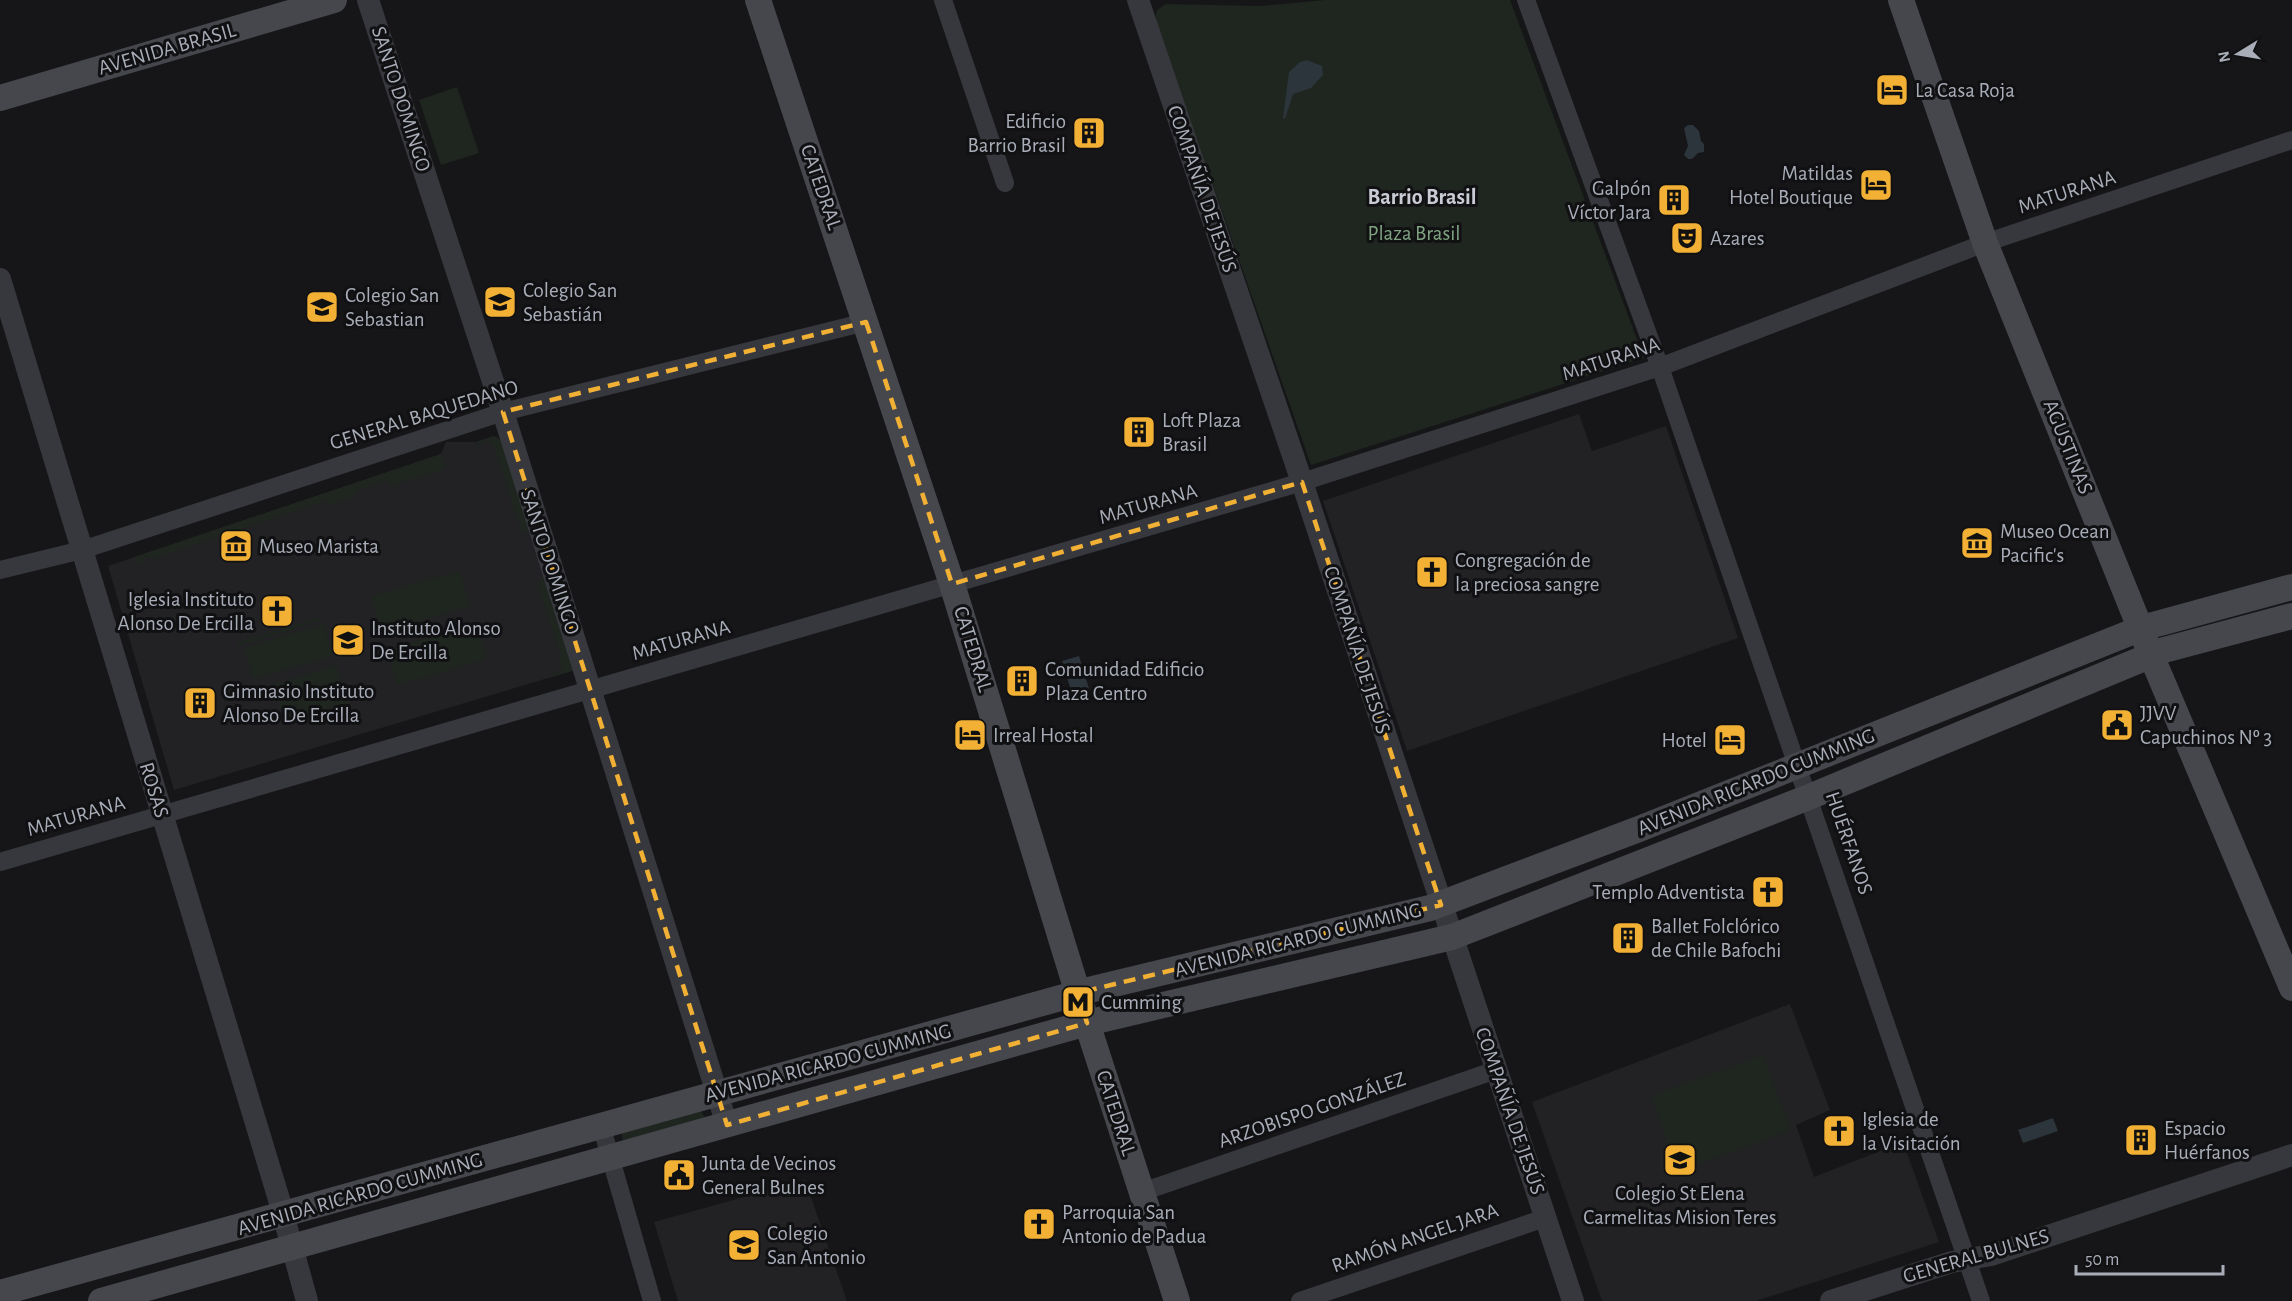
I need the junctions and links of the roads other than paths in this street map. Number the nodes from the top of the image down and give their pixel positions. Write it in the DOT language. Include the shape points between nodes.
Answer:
graph roads {
  1 [pos="334,0"];
  2 [pos="368,0"];
  3 [pos="758,0"];
  4 [pos="943,0"];
  5 [pos="1138,0"];
  6 [pos="1526,0"];
  7 [pos="1901,0"];
  8 [pos="0,98"];
  9 [pos="2292,140"];
  10 [pos="1005,183"];
  11 [pos="1984,243"];
  12 [pos="0,279"];
  13 [pos="866,322"];
  14 [pos="1660,367"];
  15 [pos="503,412"];
  16 [pos="1302,482"];
  17 [pos="81,550"];
  18 [pos="0,570"];
  19 [pos="952,584"];
  20 [pos="2292,587"];
  21 [pos="2292,616"];
  22 [pos="2142,628"];
  23 [pos="2151,655"];
  24 [pos="591,690"];
  25 [pos="1798,765"];
  26 [pos="1809,797"];
  27 [pos="161,815"];
  28 [pos="1640,829"];
  29 [pos="1651,860"];
  30 [pos="0,862"];
  31 [pos="1441,904"];
  32 [pos="1452,937"];
  33 [pos="2292,988"];
  34 [pos="1078,994"];
  35 [pos="1087,1023"];
  36 [pos="1496,1070"];
  37 [pos="719,1094"];
  38 [pos="602,1125"];
  39 [pos="727,1125"];
  40 [pos="2292,1155"];
  41 [pos="610,1157"];
  42 [pos="1142,1192"];
  43 [pos="284,1216"];
  44 [pos="1545,1218"];
  45 [pos="292,1249"];
  46 [pos="1966,1259"];
  47 [pos="0,1293"];
  48 [pos="101,1301"];
  49 [pos="307,1301"];
  50 [pos="652,1301"];
  51 [pos="1177,1301"];
  52 [pos="1300,1301"];
  53 [pos="1573,1301"];
  54 [pos="1831,1301"];
  55 [pos="1981,1301"];
  1 -- 8 [label="main road, AVENIDA BRASIL"];
  2 -- 15 [label="street, SANTO DOMINGO"];
  3 -- 13 [label="main road, CATEDRAL"];
  4 -- 10 [label="street"];
  5 -- 16 [label="street, COMPAÑÍA DE JESÚS"];
  6 -- 14 [label="street, HUÉRFANOS"];
  7 -- 11 [label="main road, AGUSTINAS"];
  9 -- 11 [label="street, MATURANA"];
  11 -- 14 [label="street, MATURANA"];
  11 -- 22 [label="main road, AGUSTINAS"];
  12 -- 17 [label="street, ROSAS"];
  13 -- 15 [label="street, GENERAL BAQUEDANO"];
  13 -- 19 [label="main road, CATEDRAL"];
  14 -- 16 [label="street, MATURANA"];
  14 -- 25 [label="street, HUÉRFANOS"];
  15 -- 17 [label="street, GENERAL BAQUEDANO"];
  15 -- 24 [label="street, SANTO DOMINGO"];
  16 -- 19 [label="street, MATURANA"];
  16 -- 31 [label="street, COMPAÑÍA DE JESÚS"];
  17 -- 18 [label="street, GENERAL BAQUEDANO"];
  17 -- 27 [label="street, ROSAS"];
  19 -- 24 [label="street, MATURANA"];
  19 -- 34 [label="main road, CATEDRAL"];
  20 -- 22 [label="main road, AVENIDA RICARDO CUMMING"];
  21 -- 23 [label="main road, AVENIDA RICARDO CUMMING"];
  22 -- 23 [label="main road, AGUSTINAS"];
  22 -- 25 [label="main road, AVENIDA RICARDO CUMMING"];
  23 -- 26 [label="main road, AVENIDA RICARDO CUMMING"];
  23 -- 33 [label="main road, AGUSTINAS"];
  24 -- 27 [label="street, MATURANA"];
  24 -- 37 [label="street, SANTO DOMINGO"];
  25 -- 26 [label="street, HUÉRFANOS"];
  25 -- 28 [label="main road, AVENIDA RICARDO CUMMING"];
  26 -- 29 [label="main road, AVENIDA RICARDO CUMMING"];
  26 -- 46 [label="street, HUÉRFANOS"];
  27 -- 30 [label="street, MATURANA"];
  27 -- 43 [label="street, ROSAS"];
  28 -- 29 [label="main road"];
  28 -- 31 [label="main road, AVENIDA RICARDO CUMMING"];
  29 -- 32 [label="main road, AVENIDA RICARDO CUMMING"];
  31 -- 32 [label="street, COMPAÑÍA DE JESÚS"];
  31 -- 34 [label="main road, AVENIDA RICARDO CUMMING"];
  32 -- 35 [label="main road, AVENIDA RICARDO CUMMING"];
  32 -- 36 [label="street, COMPAÑÍA DE JESÚS"];
  34 -- 35 [label="main road, CATEDRAL"];
  34 -- 37 [label="main road, AVENIDA RICARDO CUMMING"];
  35 -- 39 [label="main road, AVENIDA RICARDO CUMMING"];
  35 -- 42 [label="main road, CATEDRAL"];
  36 -- 42 [label="street, ARZOBISPO GONZÁLEZ"];
  36 -- 44 [label="street, COMPAÑÍA DE JESÚS"];
  37 -- 38 [label="main road, AVENIDA RICARDO CUMMING"];
  37 -- 39 [label="street, SANTO DOMINGO"];
  38 -- 41 [label="street"];
  38 -- 43 [label="main road, AVENIDA RICARDO CUMMING"];
  39 -- 41 [label="main road, AVENIDA RICARDO CUMMING"];
  40 -- 46 [label="street, GENERAL BULNES" via="1991,1255"];
  41 -- 45 [label="main road, AVENIDA RICARDO CUMMING"];
  41 -- 50 [label="street"];
  42 -- 51 [label="main road, CATEDRAL"];
  43 -- 45 [label="street, ROSAS"];
  43 -- 47 [label="main road, AVENIDA RICARDO CUMMING"];
  44 -- 52 [label="street, RAMÓN ANGEL JARA"];
  44 -- 53 [label="street, COMPAÑÍA DE JESÚS"];
  45 -- 48 [label="main road, AVENIDA RICARDO CUMMING"];
  45 -- 49 [label="street, ROSAS"];
  46 -- 54 [label="street, GENERAL BULNES"];
  46 -- 55 [label="street, HUÉRFANOS"];
}
